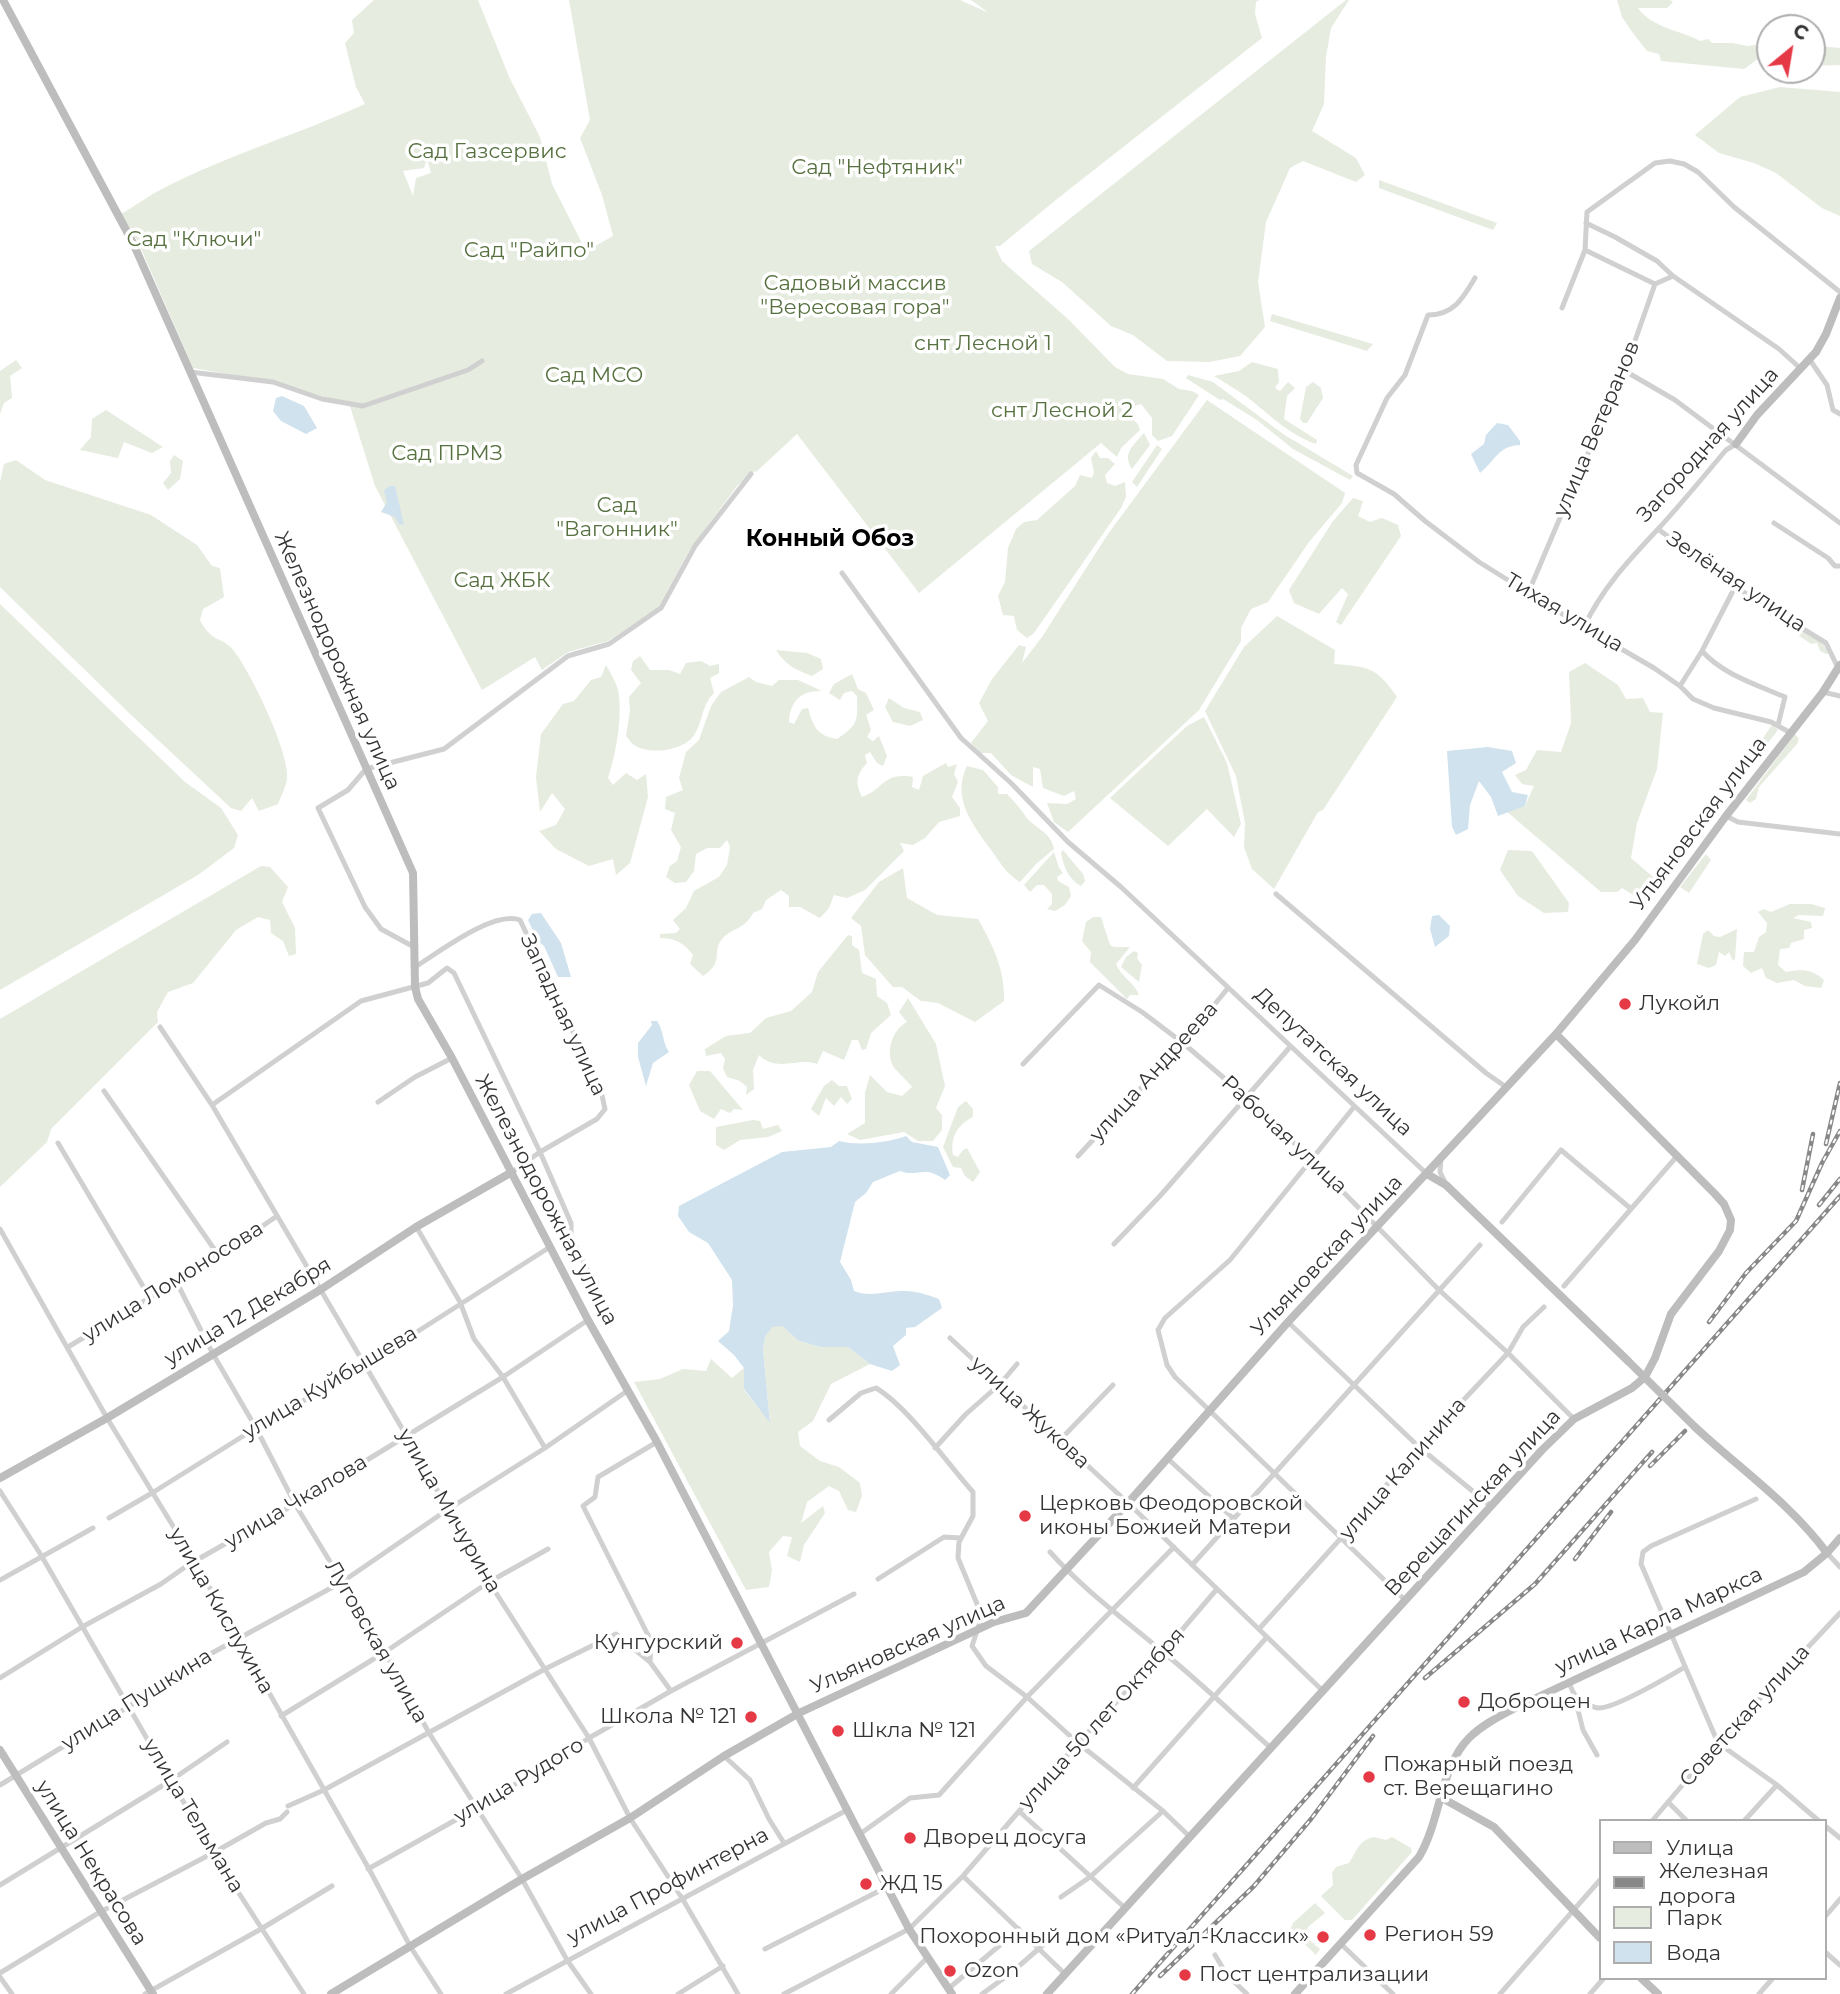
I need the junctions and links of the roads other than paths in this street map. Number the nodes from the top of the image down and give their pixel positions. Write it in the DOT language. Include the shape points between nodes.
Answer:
graph roads {
  1 [pos="3,0"];
  2 [pos="1586,223"];
  3 [pos="1585,250"];
  4 [pos="1674,276"];
  5 [pos="1475,278"];
  6 [pos="1655,284"];
  7 [pos="1840,292"];
  8 [pos="1840,298"];
  9 [pos="1562,308"];
  10 [pos="1810,360"];
  11 [pos="482,361"];
  12 [pos="1800,368"];
  13 [pos="1625,371"];
  14 [pos="190,372"];
  15 [pos="1840,414"];
  16 [pos="1736,444"];
  17 [pos="751,474"];
  18 [pos="1774,523"];
  19 [pos="1840,523"];
  20 [pos="1658,529"];
  21 [pos="1840,566"];
  22 [pos="842,573"];
  23 [pos="1735,587"];
  24 [pos="1529,591"];
  25 [pos="1584,627"];
  26 [pos="1702,651"];
  27 [pos="1839,666"];
  28 [pos="1680,686"];
  29 [pos="1824,692"];
  30 [pos="1840,696"];
  31 [pos="1778,725"];
  32 [pos="1789,732"];
  33 [pos="366,769"];
  34 [pos="1726,816"];
  35 [pos="1840,834"];
  36 [pos="1276,894"];
  37 [pos="414,947"];
  38 [pos="415,967"];
  39 [pos="415,987"];
  40 [pos="1228,988"];
  41 [pos="160,1027"];
  42 [pos="1556,1034"];
  43 [pos="1183,1043"];
  44 [pos="1290,1046"];
  45 [pos="452,1058"];
  46 [pos="1023,1064"];
  47 [pos="1506,1087"];
  48 [pos="104,1091"];
  49 [pos="1245,1096"];
  50 [pos="377,1102"];
  51 [pos="212,1105"];
  52 [pos="1354,1107"];
  53 [pos="58,1143"];
  54 [pos="540,1152"];
  55 [pos="1678,1155"];
  56 [pos="1078,1156"];
  57 [pos="1441,1157"];
  58 [pos="1311,1158"];
  59 [pos="512,1172"];
  60 [pos="1427,1174"];
  61 [pos="1446,1185"];
  62 [pos="1630,1208"];
  63 [pos="277,1216"];
  64 [pos="1502,1222"];
  65 [pos="1378,1226"];
  66 [pos="417,1228"];
  67 [pos="0,1229"];
  68 [pos="1114,1244"];
  69 [pos="1480,1245"];
  70 [pos="550,1247"];
  71 [pos="219,1256"];
  72 [pos="176,1281"];
  73 [pos="1564,1286"];
  74 [pos="1437,1289"];
  75 [pos="320,1290"];
  76 [pos="599,1294"];
  77 [pos="150,1298"];
  78 [pos="460,1303"];
  79 [pos="1544,1307"];
  80 [pos="588,1320"];
  81 [pos="1288,1322"];
  82 [pos="950,1338"];
  83 [pos="68,1347"];
  84 [pos="1507,1353"];
  85 [pos="213,1354"];
  86 [pos="1017,1364"];
  87 [pos="365,1365"];
  88 [pos="503,1377"];
  89 [pos="1000,1384"];
  90 [pos="1355,1384"];
  91 [pos="1113,1385"];
  92 [pos="627,1391"];
  93 [pos="1210,1410"];
  94 [pos="107,1418"];
  95 [pos="1574,1419"];
  96 [pos="829,1420"];
  97 [pos="256,1428"];
  98 [pos="406,1435"];
  99 [pos="1059,1441"];
  100 [pos="657,1442"];
  101 [pos="1419,1447"];
  102 [pos="545,1448"];
  103 [pos="935,1448"];
  104 [pos="1168,1459"];
  105 [pos="1274,1474"];
  106 [pos="0,1478"];
  107 [pos="0,1491"];
  108 [pos="152,1493"];
  109 [pos="1756,1499"];
  110 [pos="1128,1503"];
  111 [pos="295,1504"];
  112 [pos="1492,1507"];
  113 [pos="447,1510"];
  114 [pos="109,1518"];
  115 [pos="1234,1519"];
  116 [pos="93,1528"];
  117 [pos="1342,1538"];
  118 [pos="1840,1538"];
  119 [pos="960,1540"];
  120 [pos="1174,1547"];
  121 [pos="548,1549"];
  122 [pos="1050,1552"];
  123 [pos="1827,1553"];
  124 [pos="41,1555"];
  125 [pos="195,1562"];
  126 [pos="1192,1565"];
  127 [pos="1840,1567"];
  128 [pos="1065,1569"];
  129 [pos="878,1579"];
  130 [pos="0,1580"];
  131 [pos="342,1582"];
  132 [pos="489,1582"];
  133 [pos="1217,1589"];
  134 [pos="854,1594"];
  135 [pos="1405,1600"];
  136 [pos="1111,1611"];
  137 [pos="1840,1613"];
  138 [pos="82,1627"];
  139 [pos="1259,1629"];
  140 [pos="975,1632"];
  141 [pos="1671,1634"];
  142 [pos="1267,1637"];
  143 [pos="238,1638"];
  144 [pos="762,1642"];
  145 [pos="1163,1652"];
  146 [pos="385,1653"];
  147 [pos="650,1662"];
  148 [pos="1685,1667"];
  149 [pos="545,1669"];
  150 [pos="0,1678"];
  151 [pos="1569,1684"];
  152 [pos="671,1691"];
  153 [pos="1323,1691"];
  154 [pos="1574,1694"];
  155 [pos="1027,1697"];
  156 [pos="1214,1698"];
  157 [pos="128,1707"];
  158 [pos="799,1713"];
  159 [pos="281,1717"];
  160 [pos="429,1733"];
  161 [pos="589,1738"];
  162 [pos="228,1742"];
  163 [pos="1078,1743"];
  164 [pos="1718,1743"];
  165 [pos="1271,1748"];
  166 [pos="0,1750"];
  167 [pos="1597,1755"];
  168 [pos="724,1756"];
  169 [pos="16,1775"];
  170 [pos="170,1781"];
  171 [pos="0,1785"];
  172 [pos="1777,1785"];
  173 [pos="1133,1788"];
  174 [pos="324,1790"];
  175 [pos="1442,1798"];
  176 [pos="1668,1802"];
  177 [pos="477,1808"];
  178 [pos="847,1810"];
  179 [pos="1163,1811"];
  180 [pos="1020,1812"];
  181 [pos="630,1818"];
  182 [pos="1654,1819"];
  183 [pos="1685,1819"];
  184 [pos="1746,1819"];
  185 [pos="1817,1819"];
  186 [pos="1826,1827"];
  187 [pos="860,1834"];
  188 [pos="1190,1837"];
  189 [pos="1840,1838"];
  190 [pos="784,1843"];
  191 [pos="62,1847"];
  192 [pos="213,1853"];
  193 [pos="368,1869"];
  194 [pos="963,1876"];
  195 [pos="1090,1877"];
  196 [pos="522,1879"];
  197 [pos="1598,1883"];
  198 [pos="0,1885"];
  199 [pos="332,1886"];
  200 [pos="887,1887"];
  201 [pos="1061,1897"];
  202 [pos="682,1898"];
  203 [pos="1840,1899"];
  204 [pos="1125,1908"];
  205 [pos="1574,1911"];
  206 [pos="100,1912"];
  207 [pos="1826,1916"];
  208 [pos="261,1929"];
  209 [pos="909,1929"];
  210 [pos="1019,1929"];
  211 [pos="1059,1931"];
  212 [pos="1598,1936"];
  213 [pos="1341,1944"];
  214 [pos="410,1946"];
  215 [pos="765,1949"];
  216 [pos="1039,1950"];
  217 [pos="1826,1953"];
  218 [pos="1215,1955"];
  219 [pos="927,1958"];
  220 [pos="567,1959"];
  221 [pos="1840,1965"];
  222 [pos="723,1966"];
  223 [pos="1065,1974"];
  224 [pos="0,1975"];
  225 [pos="1602,1980"];
  226 [pos="1643,1980"];
  227 [pos="1771,1980"];
  228 [pos="950,1991"];
  229 [pos="150,1993"];
  230 [pos="12,1994"];
  231 [pos="304,1994"];
  232 [pos="331,1994"];
  233 [pos="441,1994"];
  234 [pos="506,1994"];
  235 [pos="591,1994"];
  236 [pos="678,1994"];
  237 [pos="738,1994"];
  238 [pos="784,1994"];
  239 [pos="891,1994"];
  240 [pos="982,1994"];
  241 [pos="1046,1994"];
  242 [pos="1247,1994"];
  243 [pos="1296,1994"];
  244 [pos="1394,1994"];
  245 [pos="1500,1994"];
  246 [pos="1590,1994"];
  247 [pos="1658,1994"];
  248 [pos="1759,1994"];
  1 -- 14 [label="street, Железнодорожная улица" via="127,232"];
  2 -- 3 [label="street"];
  2 -- 4 [label="street" via="1631,245"];
  2 -- 7 [label="street" via="1592,206 1655,163 1676,162 1698,172"];
  3 -- 6 [label="street"];
  3 -- 9 [label="street"];
  4 -- 6 [label="street"];
  4 -- 12 [label="street" via="1780,349"];
  5 -- 24 [label="street, Тихая улица" via="1458,306 1428,315 1405,375 1387,398 1356,465 1357,473 1394,494 1479,562"];
  6 -- 13 [label="street, улица Ветеранов"];
  8 -- 10 [label="street, Загородная улица"];
  10 -- 12 [label="street, Загородная улица"];
  10 -- 15 [label="street" via="1827,385 1833,410"];
  11 -- 14 [label="street" via="363,406 322,399 273,382"];
  12 -- 16 [label="street, Загородная улица"];
  13 -- 16 [label="street"];
  13 -- 24 [label="street, улица Ветеранов"];
  14 -- 33 [label="street, Железнодорожная улица"];
  16 -- 19 [label="street"];
  16 -- 20 [label="street, Загородная улица"];
  17 -- 33 [label="street" via="695,546 661,608 609,643 568,656 444,749"];
  18 -- 21 [label="street"];
  20 -- 23 [label="street, Зелёная улица"];
  20 -- 25 [label="street, Загородная улица" via="1628,559"];
  22 -- 40 [label="street, Депутатская улица" via="961,738"];
  23 -- 26 [label="street"];
  23 -- 27 [label="street, Зелёная улица" via="1826,643"];
  24 -- 25 [label="street, Тихая улица"];
  25 -- 28 [label="street, Тихая улица"];
  26 -- 28 [label="street"];
  26 -- 31 [label="street" via="1736,675 1785,697"];
  27 -- 29 [label="street, Ульяновская улица"];
  28 -- 31 [label="street, Тихая улица" via="1693,699 1714,708"];
  29 -- 30 [label="street"];
  29 -- 32 [label="street, Ульяновская улица"];
  31 -- 32 [label="street, Тихая улица"];
  32 -- 34 [label="street, Ульяновская улица"];
  33 -- 37 [label="street, Железнодорожная улица" via="413,873"];
  33 -- 37 [label="street" via="348,790 318,808 365,907 381,929"];
  34 -- 35 [label="street" via="1738,822"];
  34 -- 42 [label="street, Ульяновская улица" via="1635,940"];
  36 -- 47 [label="street"];
  37 -- 38 [label="street, Железнодорожная улица"];
  38 -- 39 [label="street, Железнодорожная улица"];
  38 -- 54 [label="street, Западная улица" via="490,923 520,920 601,1091 605,1109 597,1119"];
  39 -- 45 [label="street, Железнодорожная улица"];
  39 -- 51 [label="street" via="361,1001"];
  39 -- 54 [label="street" via="447,968 454,973"];
  40 -- 43 [label="street, улица Андреева"];
  40 -- 44 [label="street, Депутатская улица"];
  41 -- 51 [label="street, улица Мичурина"];
  42 -- 47 [label="street"];
  42 -- 55 [label="street, Верещагинская улица"];
  43 -- 46 [label="street, Рабочая улица" via="1099,985"];
  43 -- 49 [label="street, Рабочая улица"];
  43 -- 56 [label="street, улица Андреева"];
  44 -- 49 [label="street"];
  44 -- 52 [label="street, Депутатская улица"];
  45 -- 50 [label="street"];
  45 -- 59 [label="street, Железнодорожная улица"];
  47 -- 57 [label="street"];
  48 -- 71 [label="street"];
  49 -- 58 [label="street, Рабочая улица"];
  49 -- 68 [label="street"];
  51 -- 63 [label="street, улица Мичурина"];
  52 -- 58 [label="street"];
  52 -- 60 [label="street, Депутатская улица"];
  53 -- 77 [label="street"];
  54 -- 59 [label="street"];
  54 -- 76 [label="street" via="571,1223 571,1237"];
  55 -- 62 [label="street"];
  55 -- 95 [label="street, Верещагинская улица" via="1724,1204 1730,1230 1671,1314 1646,1377"];
  57 -- 60 [label="street"];
  57 -- 61 [label="street" via="1440,1172"];
  58 -- 65 [label="street, Рабочая улица"];
  58 -- 93 [label="street" via="1230,1261 1159,1326 1170,1371"];
  59 -- 66 [label="street, улица 12 Декабря"];
  59 -- 70 [label="street, Железнодорожная улица"];
  60 -- 61 [label="street, Депутатская улица"];
  60 -- 65 [label="street, Ульяновская улица"];
  61 -- 123 [label="street, Депутатская улица, bridge" via="1695,1427 1783,1503"];
  62 -- 64 [label="street" via="1561,1150"];
  62 -- 73 [label="street"];
  63 -- 71 [label="street, улица Ломоносова"];
  63 -- 75 [label="street, улица Мичурина"];
  65 -- 74 [label="street, Рабочая улица"];
  65 -- 81 [label="street, Ульяновская улица"];
  66 -- 75 [label="street, улица 12 Декабря"];
  66 -- 78 [label="street"];
  67 -- 83 [label="street, улица Кислухина"];
  69 -- 74 [label="street"];
  70 -- 78 [label="street, улица Куйбышева"];
  70 -- 80 [label="street, Железнодорожная улица"];
  71 -- 72 [label="street, улица Ломоносова"];
  72 -- 77 [label="street, улица Ломоносова"];
  72 -- 85 [label="street, Луговская улица"];
  74 -- 84 [label="street, Рабочая улица"];
  74 -- 90 [label="street"];
  75 -- 85 [label="street, улица 12 Декабря"];
  75 -- 87 [label="street, улица Мичурина"];
  77 -- 83 [label="street, улица Ломоносова"];
  78 -- 87 [label="street, улица Куйбышева"];
  78 -- 88 [label="street" via="474,1339"];
  79 -- 84 [label="street, улица Калинина" via="1523,1327"];
  80 -- 88 [label="street, улица Чкалова"];
  80 -- 92 [label="street, Железнодорожная улица"];
  81 -- 90 [label="street"];
  81 -- 93 [label="street, Ульяновская улица"];
  82 -- 89 [label="street, улица Жукова"];
  83 -- 94 [label="street, улица Кислухина"];
  84 -- 95 [label="street, Рабочая улица"];
  84 -- 101 [label="street, улица Калинина"];
  85 -- 94 [label="street, улица 12 Декабря"];
  85 -- 97 [label="street, Луговская улица"];
  86 -- 89 [label="street"];
  87 -- 97 [label="street, улица Куйбышева"];
  87 -- 98 [label="street, улица Мичурина"];
  88 -- 98 [label="street, улица Чкалова"];
  88 -- 102 [label="street"];
  89 -- 99 [label="street, улица Жукова"];
  89 -- 103 [label="street"];
  90 -- 101 [label="street"];
  90 -- 105 [label="street"];
  91 -- 99 [label="street"];
  92 -- 100 [label="street, Железнодорожная улица"];
  92 -- 102 [label="street, улица Пушкина"];
  93 -- 104 [label="street, Ульяновская улица"];
  93 -- 105 [label="street"];
  94 -- 106 [label="street, улица 12 Декабря"];
  94 -- 108 [label="street, улица Кислухина"];
  95 -- 112 [label="street, Верещагинская улица"];
  96 -- 103 [label="street" via="861,1393 876,1388 886,1393"];
  97 -- 108 [label="street, улица Куйбышева"];
  97 -- 111 [label="street, Луговская улица"];
  98 -- 111 [label="street, улица Чкалова"];
  98 -- 113 [label="street, улица Мичурина"];
  99 -- 110 [label="street, улица Жукова"];
  100 -- 144 [label="street, Железнодорожная улица"];
  100 -- 147 [label="street" via="598,1477 595,1497 583,1506 650,1641"];
  101 -- 112 [label="street"];
  101 -- 117 [label="street, улица Калинина"];
  102 -- 113 [label="street, улица Пушкина"];
  103 -- 119 [label="street" via="973,1492 973,1516"];
  104 -- 110 [label="street, Ульяновская улица"];
  104 -- 115 [label="street"];
  105 -- 115 [label="street"];
  105 -- 117 [label="street"];
  107 -- 124 [label="street, улица Тельмана"];
  108 -- 114 [label="street, улица Куйбышева"];
  108 -- 125 [label="street, улица Кислухина"];
  109 -- 141 [label="street" via="1651,1546 1642,1556 1643,1569"];
  110 -- 120 [label="street, улица Жукова"];
  110 -- 128 [label="street, Ульяновская улица"];
  111 -- 125 [label="street, улица Чкалова"];
  111 -- 131 [label="street, Луговская улица"];
  112 -- 135 [label="street, Верещагинская улица"];
  113 -- 131 [label="street, улица Пушкина"];
  113 -- 132 [label="street, улица Мичурина"];
  115 -- 126 [label="street"];
  116 -- 124 [label="street"];
  117 -- 135 [label="street"];
  117 -- 139 [label="street, улица Калинина"];
  118 -- 123 [label="street, улица Карла Маркса"];
  119 -- 129 [label="street" via="944,1537"];
  119 -- 140 [label="street" via="958,1558 982,1616"];
  120 -- 126 [label="street, улица Жукова"];
  120 -- 136 [label="street"];
  121 -- 132 [label="street"];
  122 -- 128 [label="street"];
  123 -- 127 [label="street"];
  123 -- 141 [label="street, улица Карла Маркса" via="1804,1572"];
  124 -- 130 [label="street"];
  124 -- 138 [label="street, улица Тельмана"];
  125 -- 138 [label="street, улица Чкалова"];
  125 -- 143 [label="street, улица Кислухина"];
  126 -- 133 [label="street, улица Жукова"];
  128 -- 136 [label="street"];
  128 -- 140 [label="street, Ульяновская улица" via="1026,1613"];
  131 -- 143 [label="street, улица Пушкина"];
  131 -- 146 [label="street, Луговская улица"];
  132 -- 146 [label="street"];
  132 -- 149 [label="street, улица Мичурина"];
  133 -- 139 [label="street, улица Жукова"];
  133 -- 145 [label="street, улица 50 лет Октября"];
  134 -- 144 [label="street, улица Рудого"];
  135 -- 153 [label="street, Верещагинская улица"];
  136 -- 145 [label="street"];
  136 -- 155 [label="street"];
  137 -- 164 [label="street, Советская улица"];
  138 -- 150 [label="street, улица Чкалова"];
  138 -- 157 [label="street, улица Тельмана"];
  139 -- 142 [label="street, улица Жукова"];
  140 -- 155 [label="street" via="972,1646 986,1666"];
  140 -- 158 [label="street, Ульяновская улица"];
  141 -- 148 [label="street"];
  141 -- 151 [label="street, улица Карла Маркса"];
  142 -- 153 [label="street, улица Жукова"];
  142 -- 156 [label="street"];
  143 -- 157 [label="street, улица Пушкина" via="195,1660"];
  143 -- 159 [label="street, улица Кислухина"];
  144 -- 152 [label="street, улица Рудого"];
  144 -- 158 [label="street, Железнодорожная улица"];
  145 -- 156 [label="street"];
  145 -- 163 [label="street, улица 50 лет Октября"];
  146 -- 159 [label="street"];
  146 -- 160 [label="street, Луговская улица"];
  147 -- 149 [label="street" via="617,1634"];
  147 -- 152 [label="street"];
  148 -- 154 [label="street" via="1604,1707 1593,1707"];
  148 -- 164 [label="street"];
  149 -- 160 [label="street"];
  149 -- 161 [label="street, улица Мичурина"];
  151 -- 154 [label="street"];
  151 -- 175 [label="street, улица Карла Маркса" via="1489,1722 1469,1737 1453,1761"];
  152 -- 161 [label="street, улица Рудого"];
  153 -- 165 [label="street, Верещагинская улица"];
  154 -- 167 [label="street" via="1583,1730"];
  155 -- 163 [label="street"];
  155 -- 187 [label="street" via="939,1795 910,1798"];
  156 -- 165 [label="street"];
  156 -- 173 [label="street"];
  157 -- 169 [label="street, улица Пушкина"];
  157 -- 170 [label="street, улица Тельмана"];
  158 -- 168 [label="street, Ульяновская улица"];
  158 -- 178 [label="street, Железнодорожная улица"];
  159 -- 174 [label="street, улица Кислухина"];
  160 -- 174 [label="street"];
  160 -- 177 [label="street, Луговская улица"];
  161 -- 177 [label="street, улица Рудого"];
  161 -- 181 [label="street, улица Мичурина"];
  162 -- 170 [label="street"];
  163 -- 173 [label="street"];
  163 -- 180 [label="street, улица 50 лет Октября"];
  164 -- 172 [label="street"];
  164 -- 176 [label="street, Советская улица"];
  165 -- 188 [label="street, Верещагинская улица"];
  166 -- 169 [label="street, улица Некрасова"];
  168 -- 181 [label="street, Ульяновская улица"];
  168 -- 190 [label="street" via="750,1780"];
  169 -- 171 [label="street, улица Пушкина"];
  169 -- 191 [label="street, улица Некрасова"];
  170 -- 191 [label="street"];
  170 -- 192 [label="street, улица Тельмана"];
  172 -- 184 [label="street"];
  172 -- 185 [label="street"];
  173 -- 179 [label="street"];
  174 -- 192 [label="street" via="287,1809 280,1819"];
  174 -- 193 [label="street, улица Кислухина"];
  175 -- 205 [label="street" via="1494,1827"];
  175 -- 213 [label="street, улица Карла Маркса" via="1419,1857"];
  176 -- 182 [label="street, Советская улица"];
  176 -- 183 [label="street"];
  177 -- 193 [label="street, улица Рудого"];
  177 -- 196 [label="street, Луговская улица"];
  178 -- 187 [label="street, Железнодорожная улица"];
  178 -- 190 [label="street, улица Профинтерна"];
  179 -- 188 [label="street"];
  179 -- 195 [label="street"];
  180 -- 194 [label="street, улица 50 лет Октября"];
  180 -- 195 [label="street"];
  181 -- 196 [label="street, Ульяновская улица"];
  181 -- 202 [label="street, улица Мичурина"];
  186 -- 189 [label="street"];
  187 -- 200 [label="street, Железнодорожная улица"];
  188 -- 204 [label="street, Верещагинская улица"];
  190 -- 202 [label="street, улица Профинтерна"];
  191 -- 198 [label="street"];
  191 -- 206 [label="street, улица Некрасова"];
  192 -- 206 [label="street"];
  192 -- 208 [label="street, улица Тельмана"];
  193 -- 214 [label="street, улица Кислухина"];
  194 -- 209 [label="street, улица 50 лет Октября"];
  194 -- 210 [label="street"];
  195 -- 201 [label="street"];
  195 -- 204 [label="street"];
  196 -- 214 [label="street, Ульяновская улица"];
  196 -- 220 [label="street, Луговская улица"];
  197 -- 205 [label="street"];
  199 -- 208 [label="street"];
  200 -- 209 [label="street, Железнодорожная улица"];
  200 -- 215 [label="street"];
  202 -- 220 [label="street, улица Профинтерна"];
  202 -- 222 [label="street, улица Мичурина"];
  203 -- 207 [label="street"];
  204 -- 223 [label="street, Верещагинская улица"];
  205 -- 212 [label="street"];
  205 -- 245 [label="street"];
  206 -- 224 [label="street"];
  206 -- 229 [label="street, улица Некрасова"];
  208 -- 229 [label="street"];
  208 -- 231 [label="street, улица Тельмана"];
  209 -- 219 [label="street, Железнодорожная улица"];
  209 -- 238 [label="street, улица 50 лет Октября"];
  210 -- 216 [label="street"];
  210 -- 228 [label="street"];
  211 -- 216 [label="street"];
  213 -- 243 [label="street, улица Карла Маркса"];
  213 -- 244 [label="street"];
  214 -- 232 [label="street, Ульяновская улица"];
  214 -- 233 [label="street, улица Кислухина"];
  216 -- 223 [label="street"];
  216 -- 240 [label="street"];
  217 -- 221 [label="street"];
  218 -- 242 [label="street"];
  219 -- 228 [label="street, Железнодорожная улица"];
  219 -- 239 [label="street"];
  220 -- 234 [label="street, улица Профинтерна"];
  220 -- 235 [label="street, Луговская улица"];
  222 -- 236 [label="street"];
  222 -- 237 [label="street, улица Мичурина"];
  223 -- 241 [label="street, Верещагинская улица"];
  224 -- 230 [label="street"];
  225 -- 246 [label="street"];
  226 -- 247 [label="street"];
  227 -- 248 [label="street"];
}
